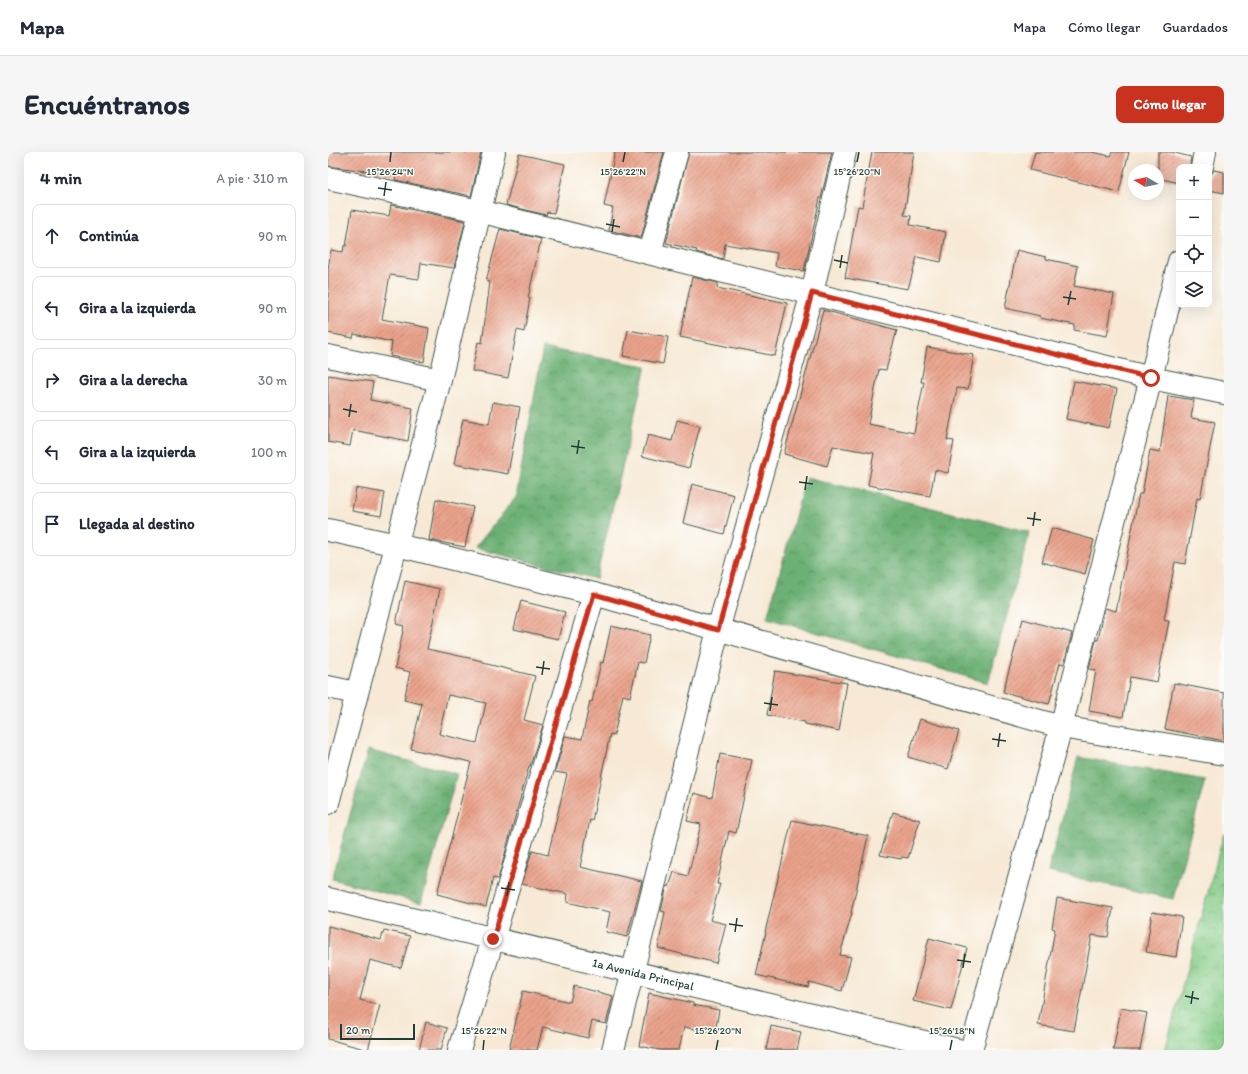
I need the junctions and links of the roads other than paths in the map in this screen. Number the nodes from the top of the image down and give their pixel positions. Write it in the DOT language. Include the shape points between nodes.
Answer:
graph roads {
  1 [pos="494,152"];
  2 [pos="677,152"];
  3 [pos="845,152"];
  4 [pos="1205,152"];
  5 [pos="1203,164"];
  6 [pos="328,178"];
  7 [pos="479,211"];
  8 [pos="650,253"];
  9 [pos="1176,272"];
  10 [pos="812,293"];
  11 [pos="328,356"];
  12 [pos="1151,378"];
  13 [pos="440,380"];
  14 [pos="1224,393"];
  15 [pos="328,530"];
  16 [pos="397,545"];
  17 [pos="594,594"];
  18 [pos="718,630"];
  19 [pos="328,687"];
  20 [pos="356,693"];
  21 [pos="1061,726"];
  22 [pos="1224,754"];
  23 [pos="328,803"];
  24 [pos="328,899"];
  25 [pos="493,939"];
  26 [pos="633,972"];
  27 [pos="459,1050"];
  28 [pos="613,1050"];
  29 [pos="958,1050"];
  30 [pos="971,1050"];
  1 -- 7 [label="street"];
  2 -- 8 [label="street"];
  3 -- 10 [label="street"];
  4 -- 5 [label="street"];
  6 -- 7 [label="street"];
  7 -- 8 [label="street"];
  7 -- 13 [label="street"];
  8 -- 10 [label="street"];
  9 -- 12 [label="street"];
  10 -- 12 [label="street"];
  10 -- 18 [label="street"];
  11 -- 13 [label="street"];
  12 -- 14 [label="street"];
  12 -- 21 [label="street"];
  13 -- 16 [label="street"];
  15 -- 16 [label="street"];
  16 -- 17 [label="street"];
  16 -- 20 [label="street"];
  17 -- 18 [label="street"];
  17 -- 25 [label="street"];
  18 -- 21 [label="street"];
  18 -- 26 [label="street"];
  19 -- 20 [label="street"];
  20 -- 23 [label="street"];
  21 -- 22 [label="street"];
  21 -- 30 [label="street"];
  24 -- 25 [label="street, 1a Avenida Principal"];
  25 -- 26 [label="street, 1a Avenida Principal"];
  25 -- 27 [label="street"];
  26 -- 28 [label="street"];
  26 -- 29 [label="street, 1a Avenida Principal"];
}
